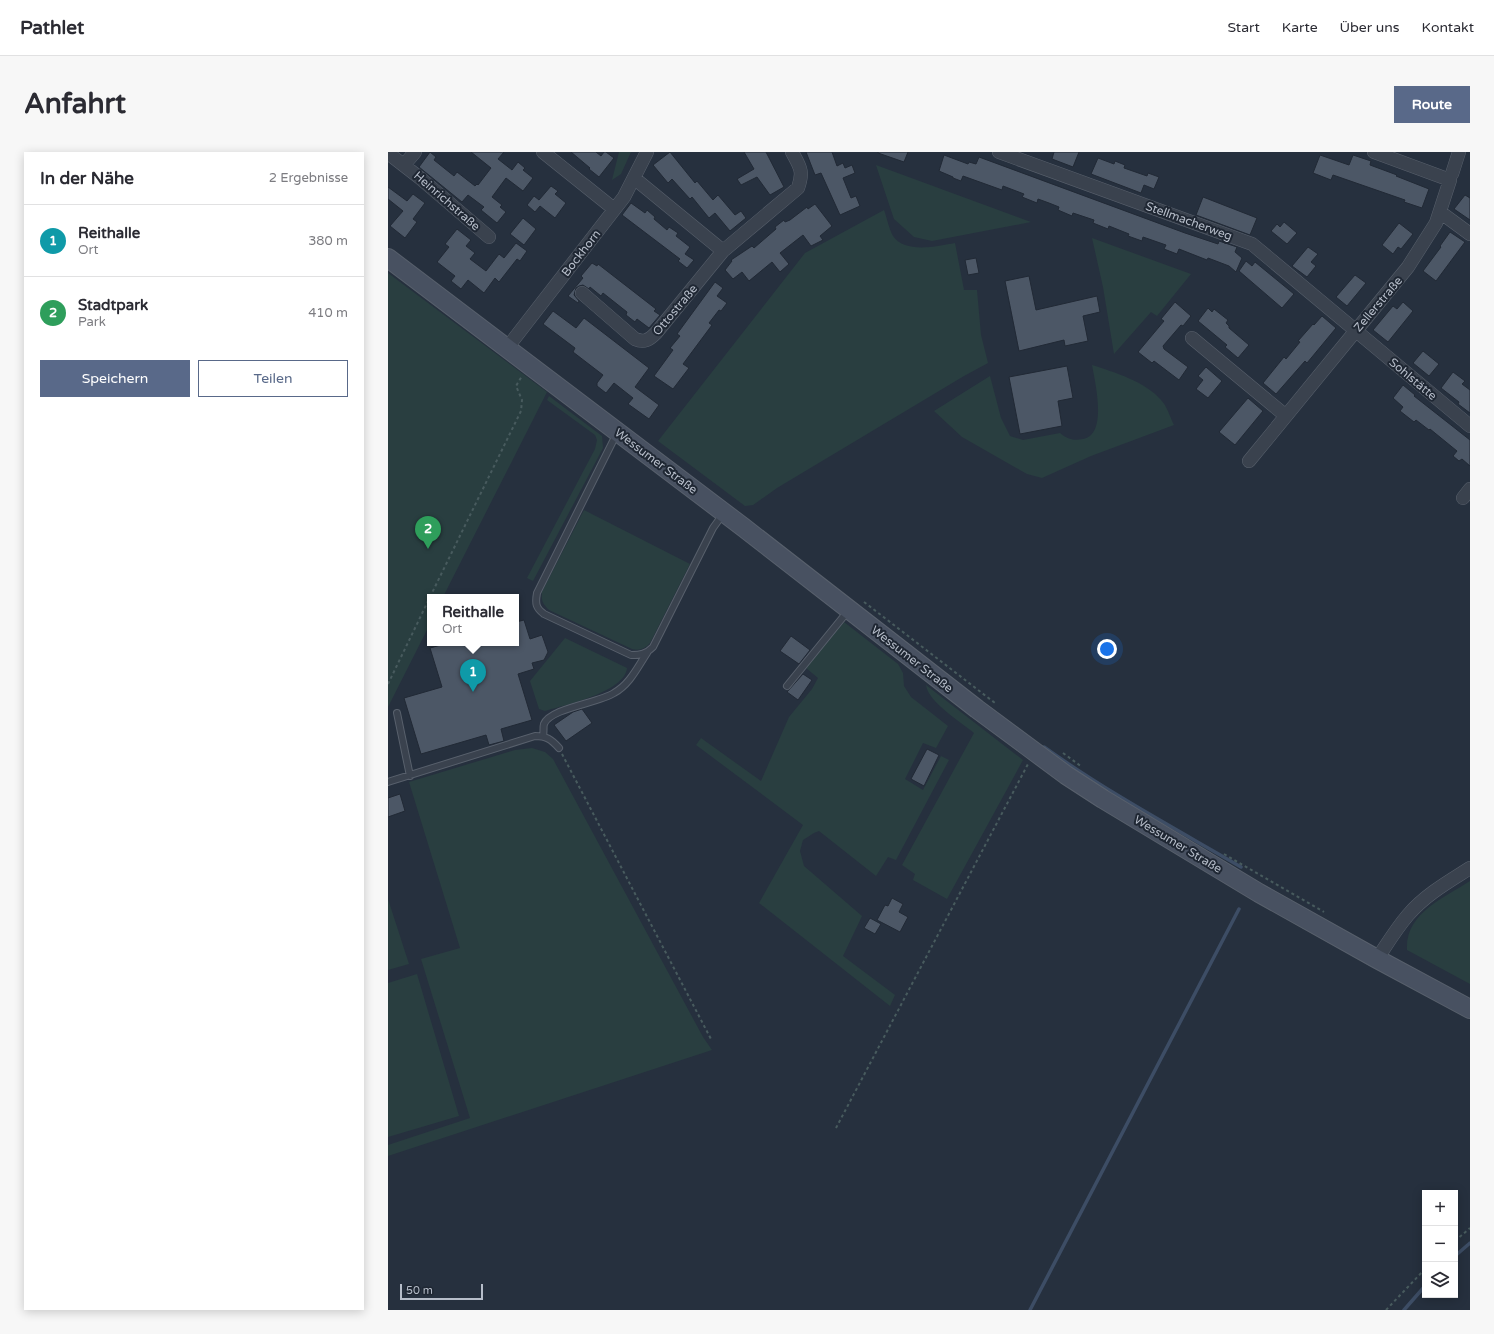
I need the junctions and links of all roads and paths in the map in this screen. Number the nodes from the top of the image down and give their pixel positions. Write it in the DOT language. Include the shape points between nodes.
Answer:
graph roads {
  1 [pos="415,152"];
  2 [pos="543,152"];
  3 [pos="647,152"];
  4 [pos="792,152"];
  5 [pos="999,152"];
  6 [pos="1374,152"];
  7 [pos="1459,152"];
  8 [pos="388,153"];
  9 [pos="404,165"];
  10 [pos="1451,177"];
  11 [pos="634,178"];
  12 [pos="614,210"];
  13 [pos="1440,212"];
  14 [pos="1470,234"];
  15 [pos="489,237"];
  16 [pos="724,250"];
  17 [pos="388,258"];
  18 [pos="582,293"];
  19 [pos="1356,331"];
  20 [pos="1192,338"];
  21 [pos="507,348"];
  22 [pos="528,364"];
  23 [pos="1286,416"];
  24 [pos="1470,426"];
  25 [pos="618,432"];
  26 [pos="1249,461"];
  27 [pos="724,512"];
  28 [pos="431,594"];
  29 [pos="427,603"];
  30 [pos="856,605"];
  31 [pos="647,653"];
  32 [pos="388,684"];
  33 [pos="787,686"];
  34 [pos="999,706"];
  35 [pos="397,712"];
  36 [pos="543,736"];
  37 [pos="558,748"];
  38 [pos="1034,752"];
  39 [pos="1060,752"];
  40 [pos="1085,769"];
  41 [pos="410,776"];
  42 [pos="388,782"];
  43 [pos="1222,853"];
  44 [pos="1470,868"];
  45 [pos="1326,912"];
  46 [pos="1377,959"];
  47 [pos="1470,1008"];
  48 [pos="712,1041"];
  49 [pos="836,1128"];
  50 [pos="1470,1228"];
  51 [pos="1458,1238"];
  52 [pos="1422,1271"];
  53 [pos="1386,1310"];
  1 -- 9 [label="street, Heinrichstraße"];
  2 -- 12 [label="street"];
  3 -- 11 [label="street, Bockhorn"];
  4 -- 16 [label="street, Ottostraße" via="801,168 802,177 798,188"];
  5 -- 19 [label="street, Stellmacherweg" via="1252,244"];
  6 -- 10 [label="street"];
  7 -- 10 [label="street, Zellerstraße"];
  8 -- 9 [label="street, Heinrichstraße"];
  9 -- 15 [label="street, Heinrichstraße"];
  10 -- 13 [label="street, Zellerstraße"];
  11 -- 12 [label="street, Bockhorn"];
  11 -- 16 [label="street"];
  12 -- 21 [label="street, Bockhorn"];
  13 -- 14 [label="street"];
  13 -- 19 [label="street, Zellerstraße" via="1436,223 1408,267"];
  16 -- 18 [label="street, Ottostraße" via="646,342 635,339"];
  17 -- 21 [label="main road, Wessumer Straße"];
  19 -- 23 [label="street, Zellerstraße"];
  19 -- 24 [label="street, Sohlstätte"];
  20 -- 23 [label="street"];
  21 -- 22 [label="main road, Wessumer Straße"];
  22 -- 25 [label="main road, Wessumer Straße"];
  22 -- 28 [label="path" via="516,386 522,400 521,411"];
  23 -- 26 [label="street, Zellerstraße"];
  25 -- 27 [label="main road, Wessumer Straße"];
  25 -- 31 [label="lane" via="541,583 535,602 537,609 544,614 622,651 631,655"];
  27 -- 30 [label="main road, Wessumer Straße"];
  27 -- 31 [label="lane"];
  29 -- 32 [label="path"];
  30 -- 33 [label="lane"];
  30 -- 34 [label="path"];
  30 -- 38 [label="main road, Wessumer Straße"];
  31 -- 36 [label="lane" via="626,685 598,700 551,715 544,723"];
  35 -- 41 [label="lane"];
  36 -- 37 [label="lane" via="552,740"];
  36 -- 41 [label="lane" via="534,736"];
  37 -- 48 [label="path"];
  38 -- 46 [label="main road, Wessumer Straße" via="1103,799 1259,893"];
  38 -- 49 [label="path"];
  39 -- 40 [label="path"];
  41 -- 42 [label="lane"];
  43 -- 45 [label="path"];
  44 -- 46 [label="street" via="1429,895 1409,914"];
  46 -- 47 [label="main road, Wessumer Straße"];
  50 -- 51 [label="path"];
  52 -- 53 [label="path"];
}
